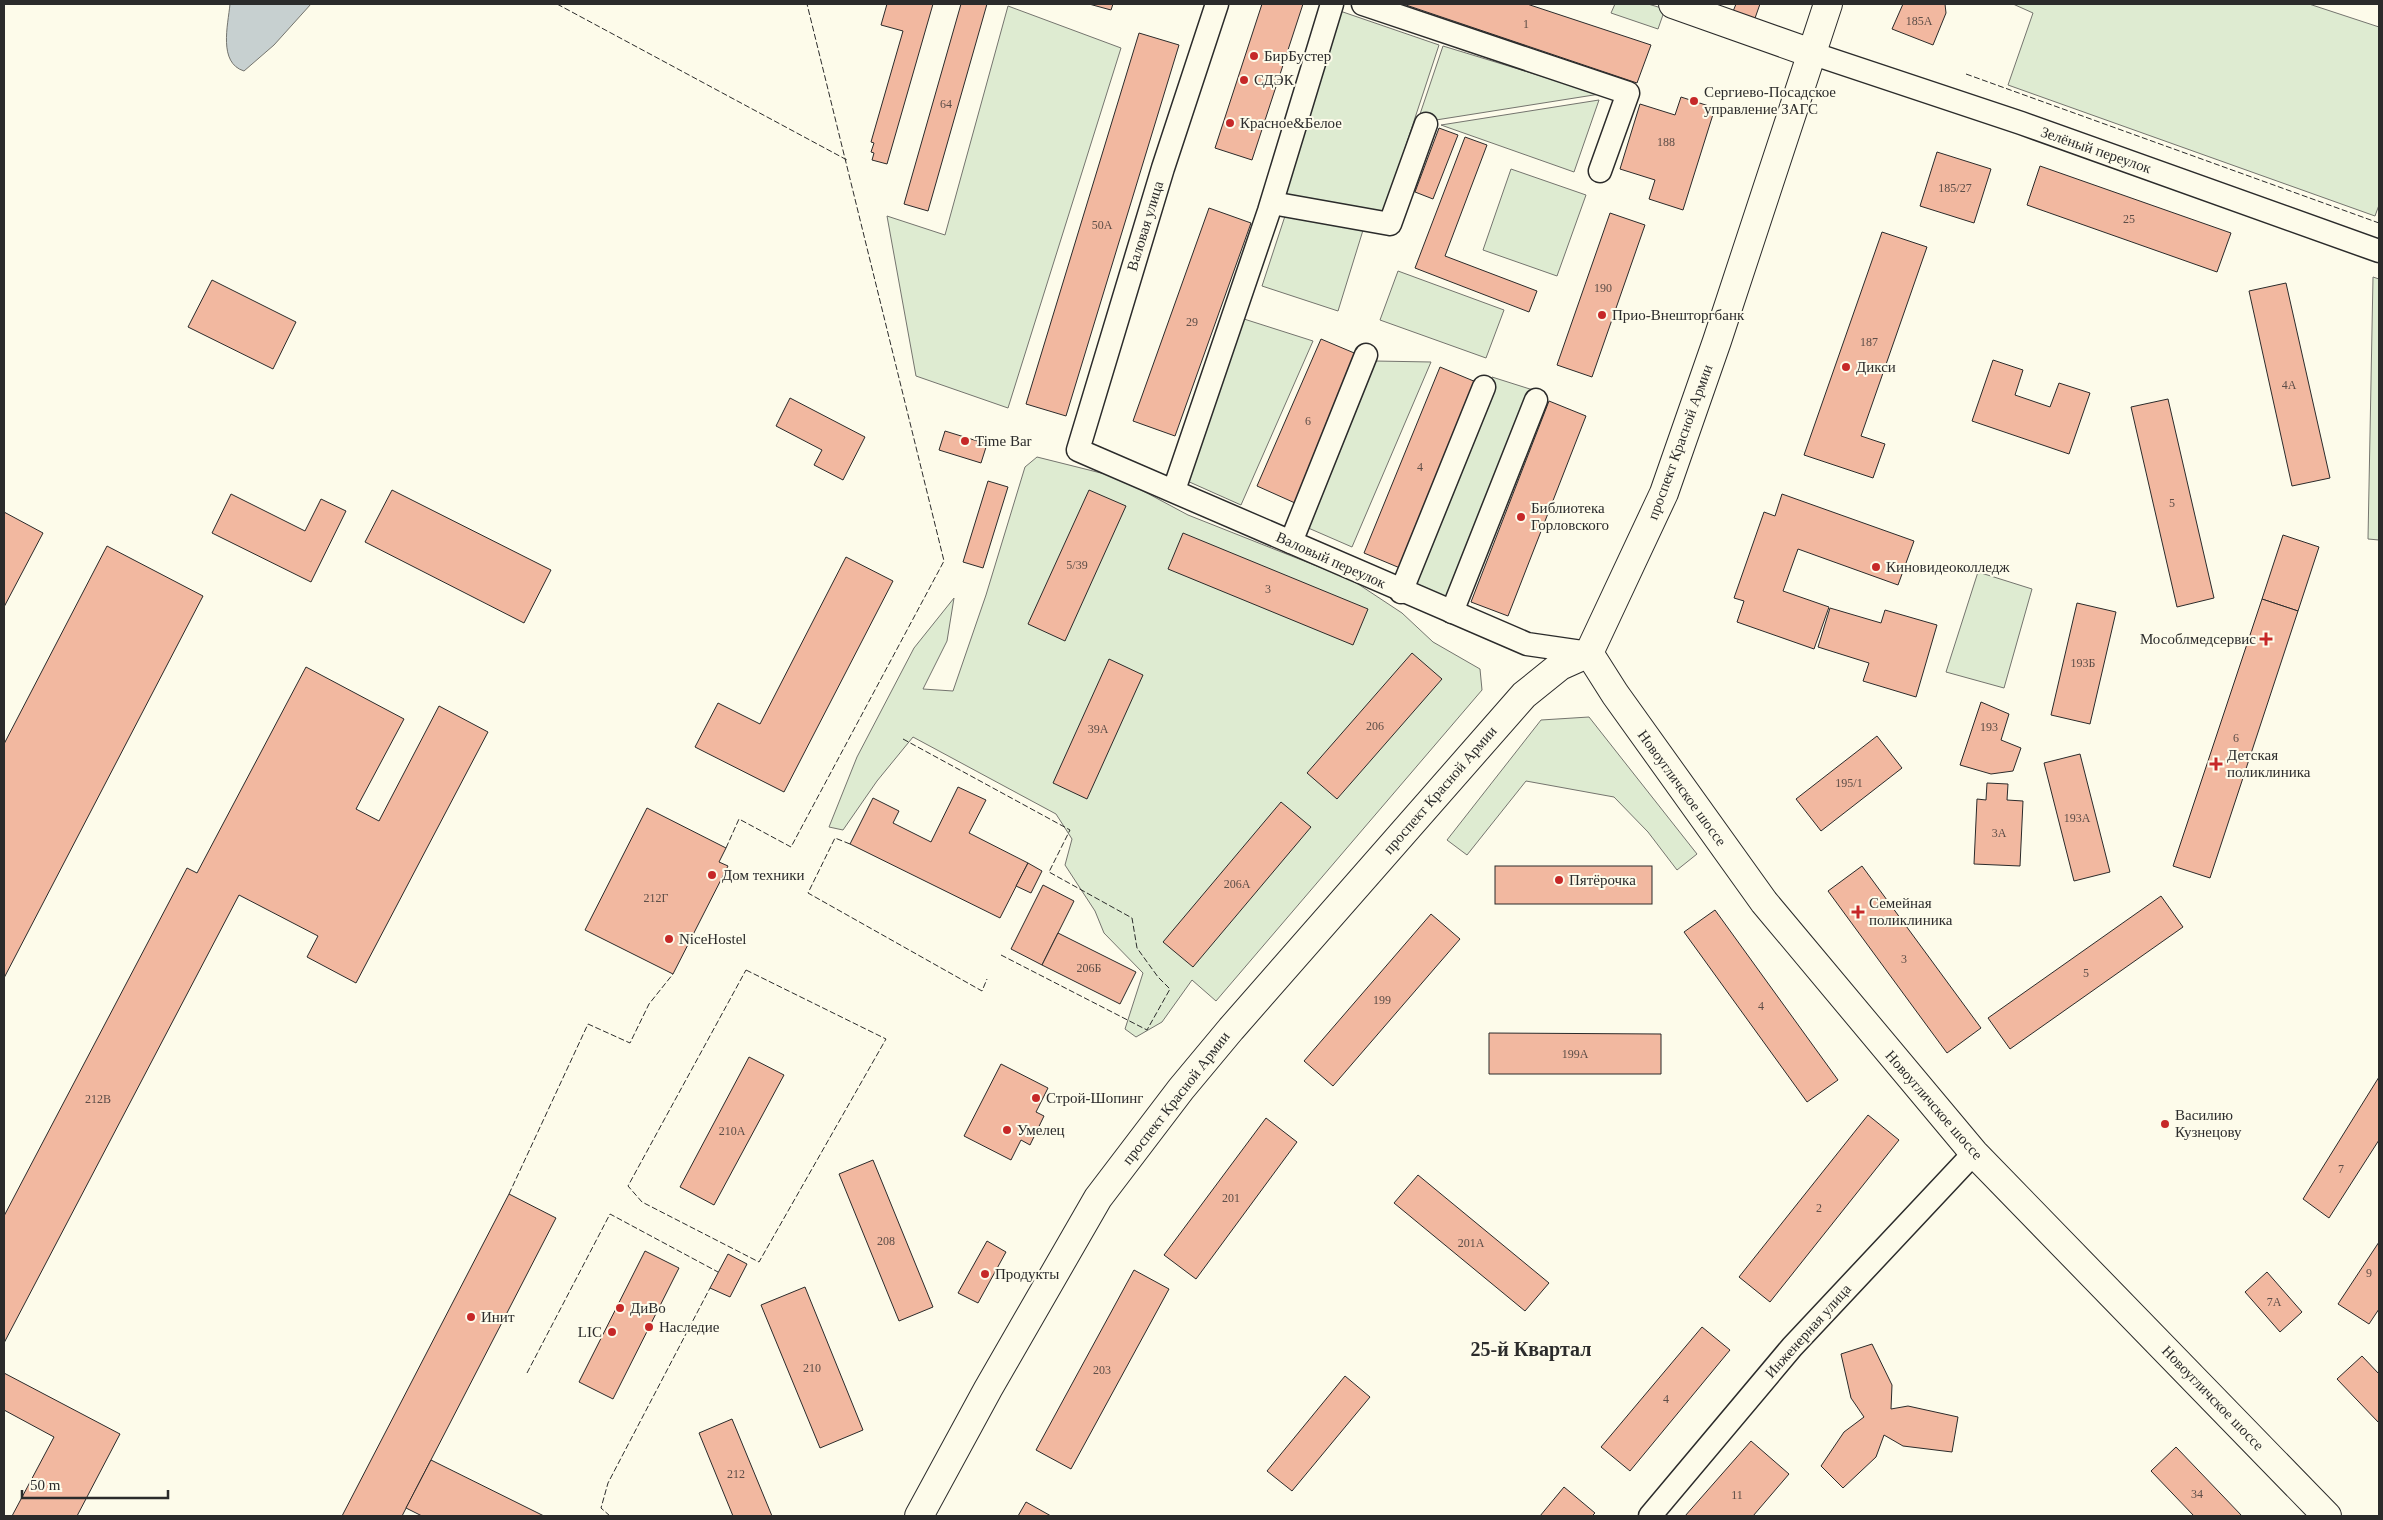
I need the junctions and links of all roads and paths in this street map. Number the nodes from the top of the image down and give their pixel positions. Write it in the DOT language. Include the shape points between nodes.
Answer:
graph roads {
  1 [pos="1217,4"];
  2 [pos="1332,4"];
  3 [pos="1363,4"];
  4 [pos="1673,4"];
  5 [pos="1828,4"];
  6 [pos="1811,53"];
  7 [pos="1426,124"];
  8 [pos="1600,171"];
  9 [pos="1272,203"];
  10 [pos="2379,251"];
  11 [pos="1366,355"];
  12 [pos="1484,386"];
  13 [pos="1536,400"];
  14 [pos="1078,450"];
  15 [pos="1174,490"];
  16 [pos="1291,542"];
  17 [pos="1401,592"];
  18 [pos="1452,612"];
  19 [pos="1588,653"];
  20 [pos="1974,1153"];
  21 [pos="919,1516"];
  22 [pos="1650,1516"];
  23 [pos="2327,1516"];
  1 -- 14 [label="street, Валовая улица" via="1163,168"];
  2 -- 9 [label="street"];
  3 -- 8 [label="street" via="1628,93"];
  4 -- 6 [label="main road"];
  5 -- 6 [label="main road, проспект Красной Армии"];
  6 -- 10 [label="street, Зелёный переулок" via="2021,123"];
  6 -- 19 [label="main road, проспект Красной Армии" via="1664,493"];
  7 -- 9 [label="street" via="1390,224"];
  9 -- 15 [label="street"];
  11 -- 16 [label="street"];
  12 -- 17 [label="street"];
  13 -- 18 [label="street"];
  14 -- 15 [label="street, Валовый переулок"];
  15 -- 16 [label="street, Валовый переулок"];
  16 -- 17 [label="street, Валовый переулок"];
  17 -- 18 [label="street, Валовый переулок"];
  18 -- 19 [label="street, Валовый переулок" via="1527,644"];
  19 -- 20 [label="main road, Новоугличское шоссе" via="1764,902"];
  19 -- 21 [label="main road, проспект Красной Армии" via="1560,666 1524,695 1181,1089 1098,1198"];
  20 -- 22 [label="street, Инженерная улица" via="1792,1348"];
  20 -- 23 [label="main road, Новоугличское шоссе"];
}
